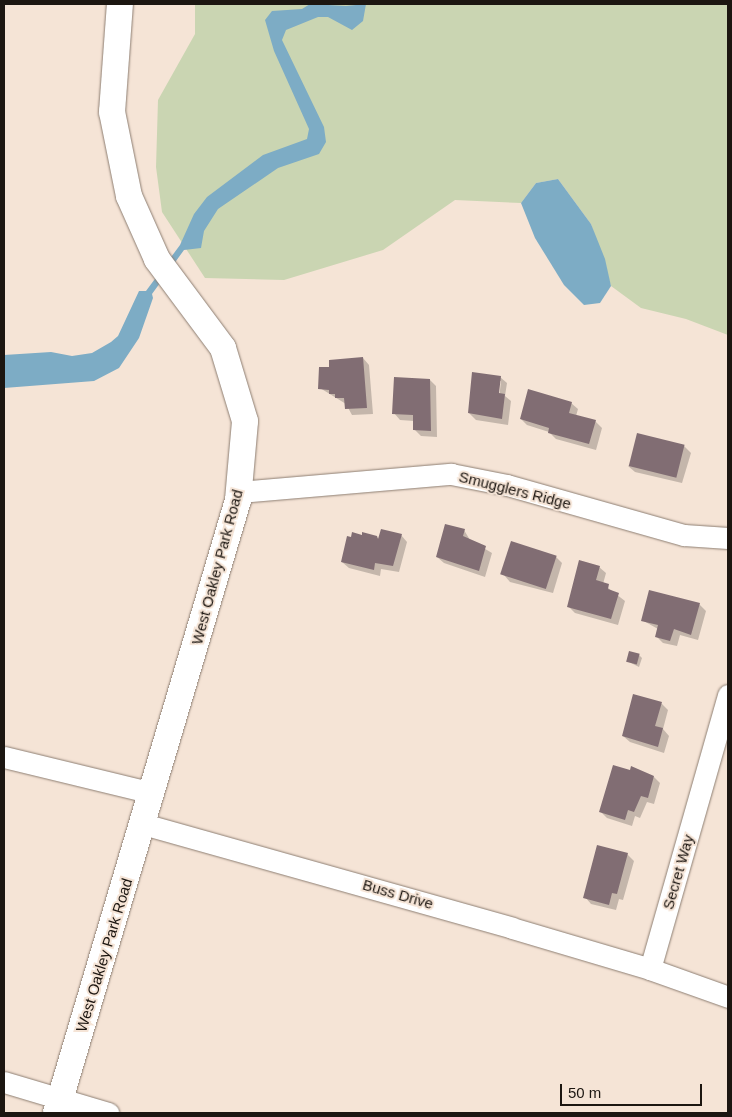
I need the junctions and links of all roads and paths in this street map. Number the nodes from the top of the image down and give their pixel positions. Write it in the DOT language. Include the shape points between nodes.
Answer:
graph roads {
  1 [pos="120,4"];
  2 [pos="239,492"];
  3 [pos="728,538"];
  4 [pos="728,695"];
  5 [pos="4,757"];
  6 [pos="153,793"];
  7 [pos="143,824"];
  8 [pos="650,969"];
  9 [pos="728,997"];
  10 [pos="4,1082"];
  11 [pos="58,1106"];
  12 [pos="108,1113"];
  1 -- 2 [label="street, West Oakley Park Road" via="112,112 119,156 129,196 157,259 223,348 245,421"];
  2 -- 3 [label="street, Smugglers Ridge" via="451,474 507,485 684,535"];
  2 -- 6 [label="street, West Oakley Park Road"];
  4 -- 8 [label="street, Secret Way"];
  5 -- 6 [label="street"];
  6 -- 7 [label="street, West Oakley Park Road"];
  7 -- 8 [label="street, Buss Drive"];
  7 -- 11 [label="street, West Oakley Park Road"];
  8 -- 9 [label="street"];
  10 -- 11 [label="street"];
  11 -- 12 [label="street"];
}
